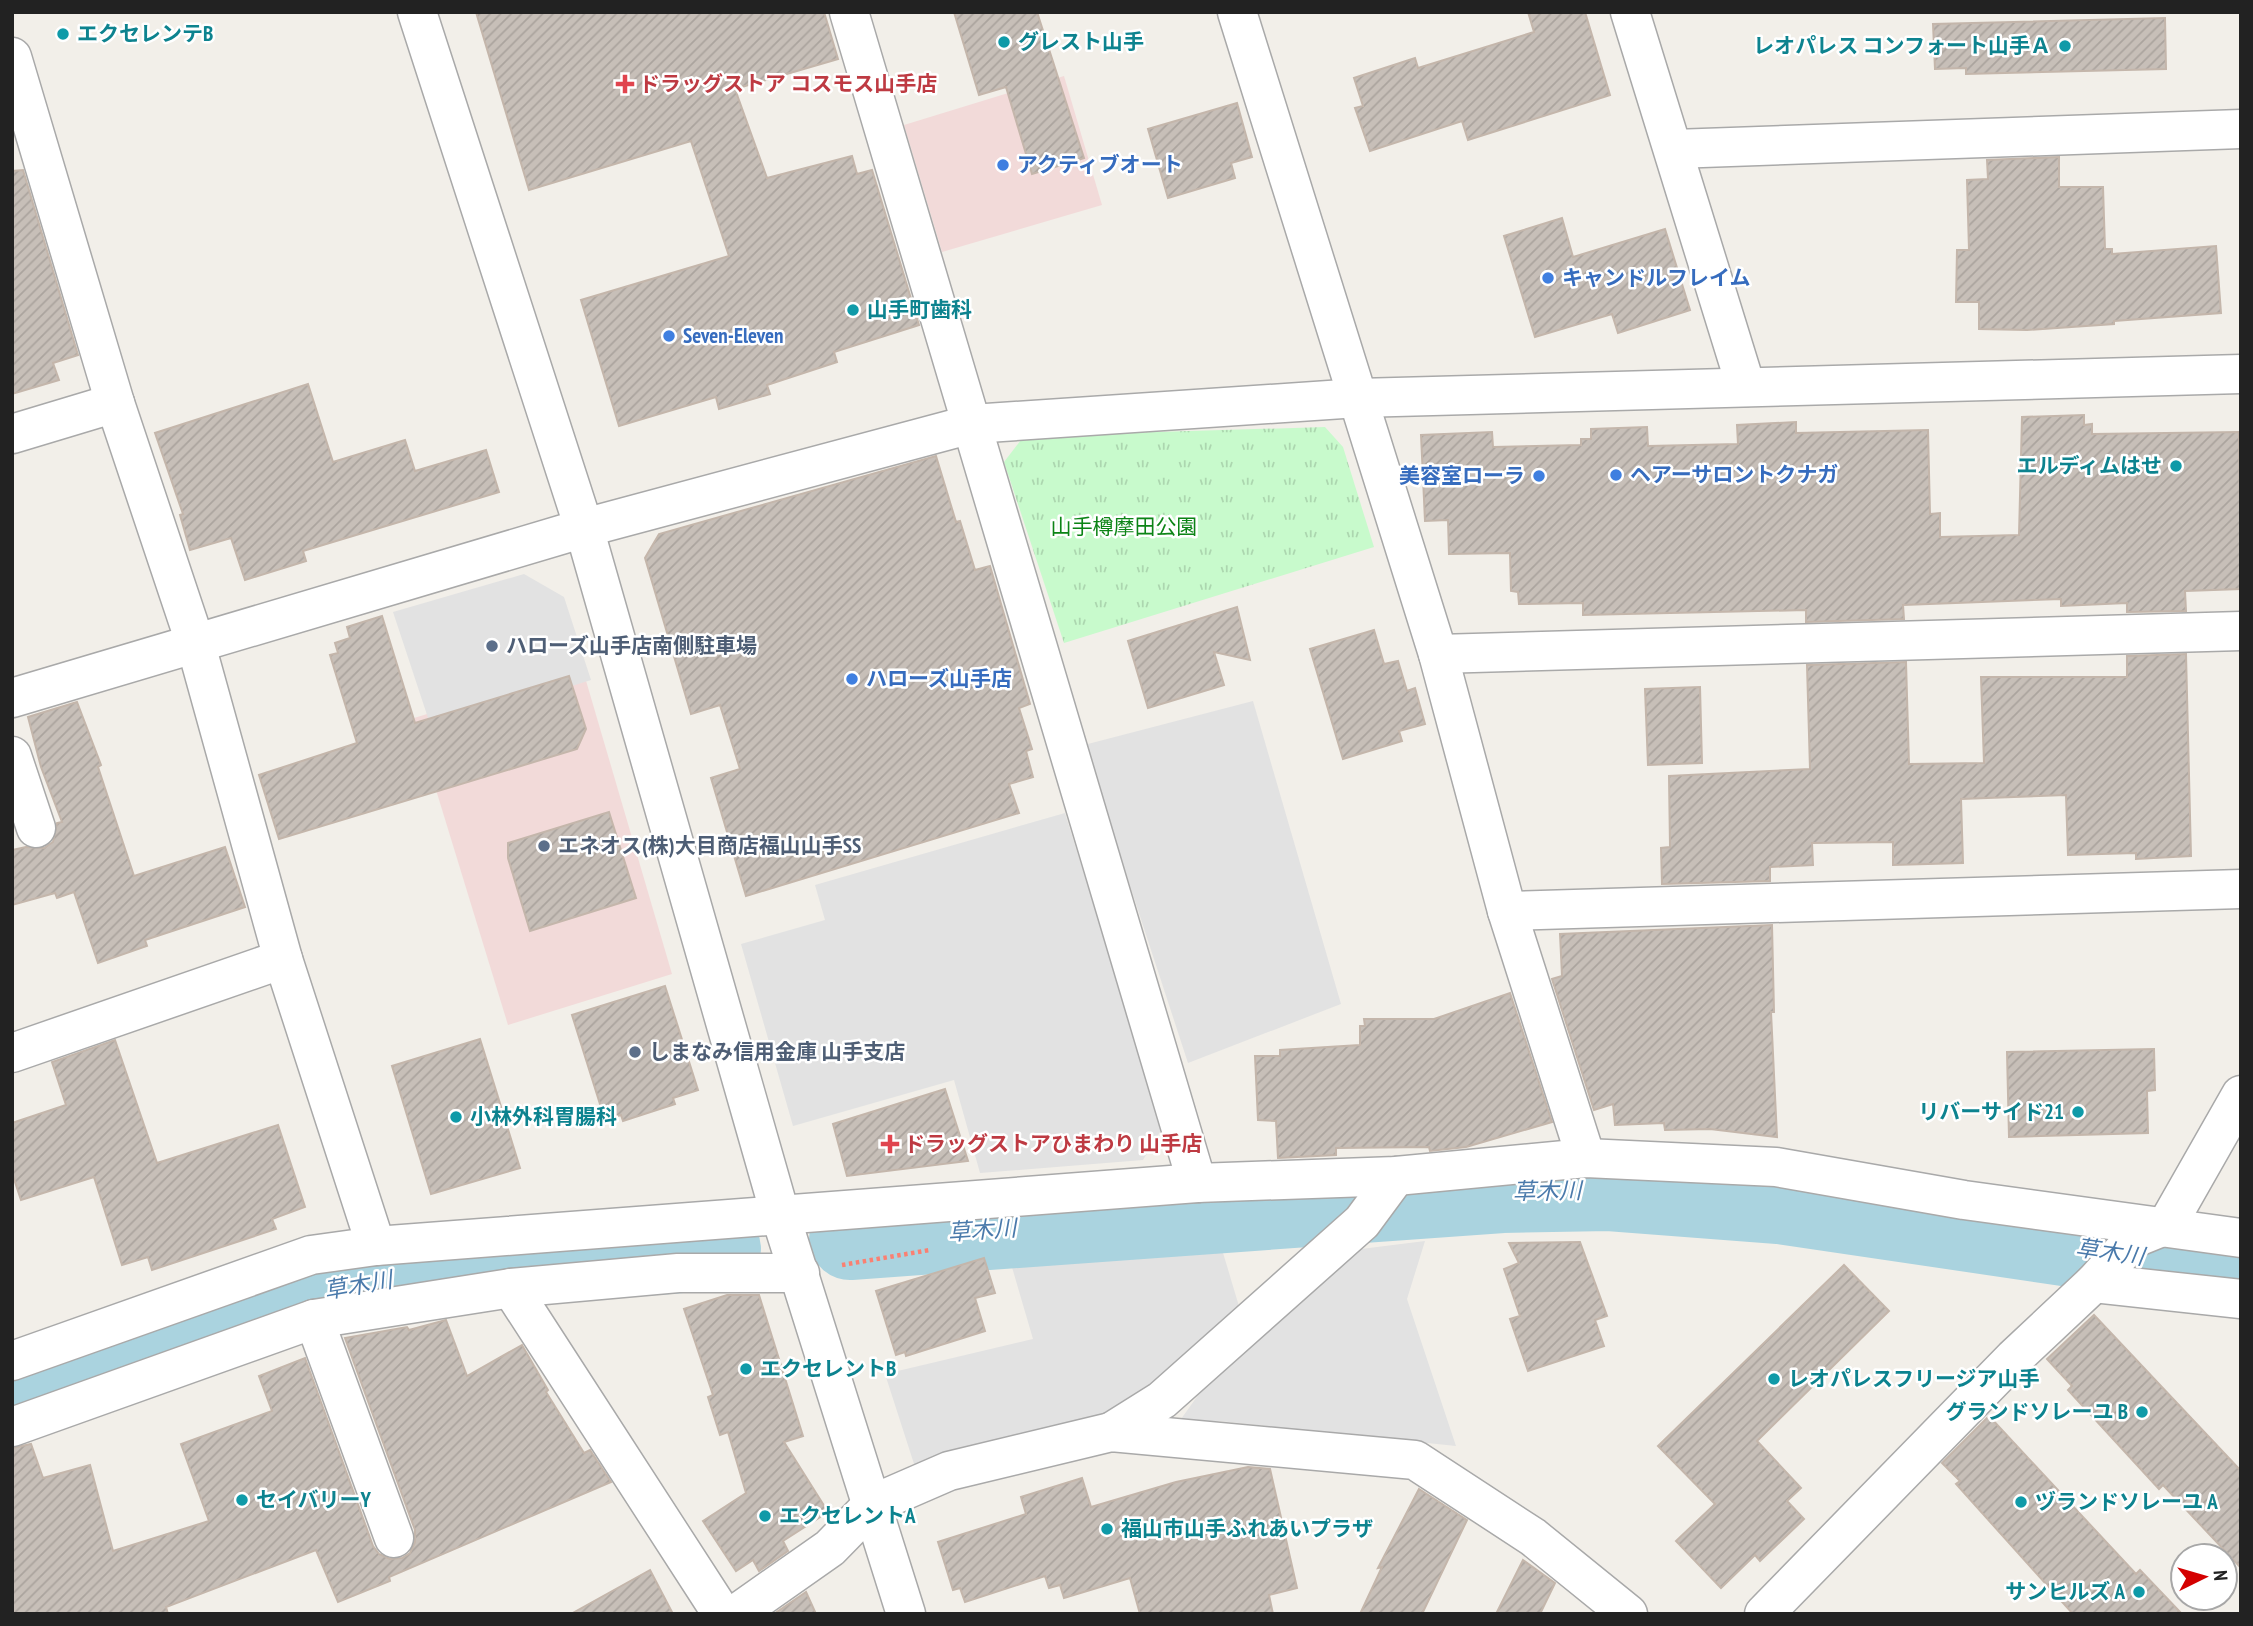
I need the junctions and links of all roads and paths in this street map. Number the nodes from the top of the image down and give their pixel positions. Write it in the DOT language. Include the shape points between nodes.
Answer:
graph roads {
  1 [pos="417,12"];
  2 [pos="849,12"];
  3 [pos="1237,12"];
  4 [pos="1630,12"];
  5 [pos="12,57"];
  6 [pos="2241,129"];
  7 [pos="1674,149"];
  8 [pos="28,163"];
  9 [pos="2241,374"];
  10 [pos="1746,387"];
  11 [pos="1358,398"];
  12 [pos="115,403"];
  13 [pos="972,424"];
  14 [pos="12,434"];
  15 [pos="583,528"];
  16 [pos="2241,631"];
  17 [pos="196,645"];
  18 [pos="1438,654"];
  19 [pos="12,698"];
  20 [pos="12,756"];
  21 [pos="36,828"];
  22 [pos="2241,889"];
  23 [pos="1507,911"];
  24 [pos="283,959"];
  25 [pos="12,1053"];
  26 [pos="2241,1095"];
  27 [pos="1586,1158"];
  28 [pos="1197,1183"];
  29 [pos="1385,1191"];
  30 [pos="780,1214"];
  31 [pos="2151,1231"];
  32 [pos="2241,1238"];
  33 [pos="376,1246"];
  34 [pos="938,1249"];
  35 [pos="800,1273"];
  36 [pos="2101,1275"];
  37 [pos="511,1288"];
  38 [pos="2241,1299"];
  39 [pos="314,1319"];
  40 [pos="12,1361"];
  41 [pos="12,1427"];
  42 [pos="1111,1432"];
  43 [pos="873,1504"];
  44 [pos="394,1538"];
  45 [pos="722,1614"];
  46 [pos="736,1614"];
  47 [pos="906,1614"];
  48 [pos="1628,1614"];
  49 [pos="1764,1614"];
  1 -- 15 [label="street"];
  2 -- 13 [label="street"];
  3 -- 11 [label="street"];
  4 -- 7 [label="street"];
  5 -- 8 [label="street"];
  6 -- 7 [label="street"];
  7 -- 10 [label="street"];
  8 -- 12 [label="street"];
  9 -- 10 [label="street"];
  10 -- 11 [label="street"];
  11 -- 13 [label="street"];
  11 -- 18 [label="street"];
  12 -- 14 [label="street"];
  12 -- 17 [label="street"];
  13 -- 15 [label="street"];
  13 -- 28 [label="street"];
  15 -- 17 [label="street"];
  15 -- 30 [label="street"];
  16 -- 18 [label="street"];
  17 -- 19 [label="street"];
  17 -- 24 [label="street"];
  18 -- 23 [label="street"];
  20 -- 21 [label="street"];
  22 -- 23 [label="street"];
  23 -- 27 [label="street"];
  24 -- 25 [label="street"];
  24 -- 33 [label="street"];
  26 -- 31 [label="street"];
  27 -- 29 [label="street"];
  27 -- 31 [label="street" via="1776,1167"];
  28 -- 29 [label="street"];
  28 -- 30 [label="street"];
  29 -- 42 [label="street" via="1362,1222 1163,1400"];
  30 -- 33 [label="street"];
  30 -- 35 [label="street"];
  31 -- 32 [label="street"];
  31 -- 36 [label="street"];
  33 -- 40 [label="street" via="311,1255"];
  34 -- 35 [label="path"];
  35 -- 37 [label="street" via="678,1273"];
  35 -- 43 [label="street"];
  36 -- 38 [label="street"];
  36 -- 49 [label="street"];
  37 -- 39 [label="street"];
  37 -- 45 [label="street"];
  39 -- 41 [label="street"];
  39 -- 44 [label="street"];
  42 -- 43 [label="street" via="949,1471"];
  42 -- 48 [label="street" via="1415,1460 1533,1537"];
  43 -- 46 [label="street" via="830,1548"];
  43 -- 47 [label="street"];
}
